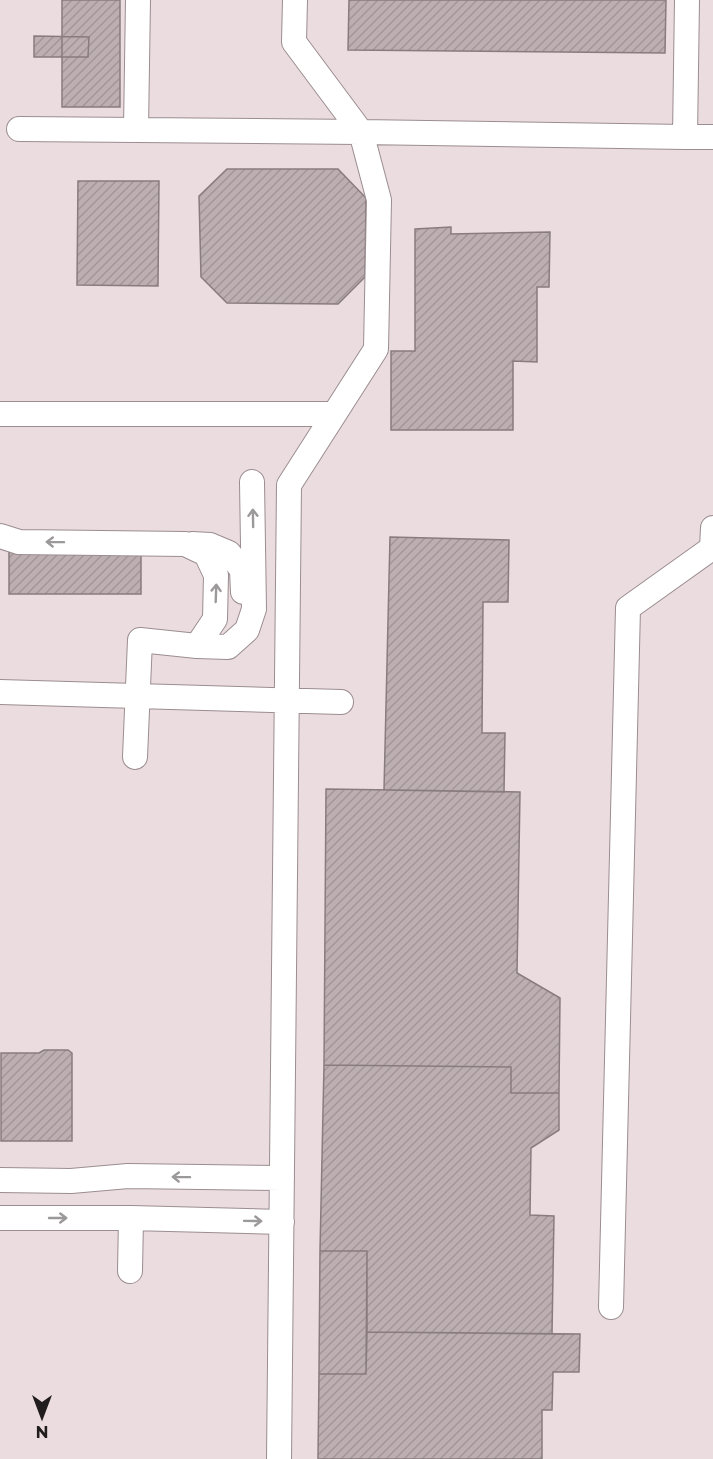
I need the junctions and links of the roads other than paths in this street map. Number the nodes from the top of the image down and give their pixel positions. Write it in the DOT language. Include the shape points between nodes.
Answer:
graph roads {
  1 [pos="138,0"];
  2 [pos="295,0"];
  3 [pos="687,0"];
  4 [pos="19,129"];
  5 [pos="136,129"];
  6 [pos="361,132"];
  7 [pos="685,137"];
  8 [pos="713,137"];
  9 [pos="0,414"];
  10 [pos="333,414"];
  11 [pos="252,482"];
  12 [pos="713,528"];
  13 [pos="0,536"];
  14 [pos="197,646"];
  15 [pos="0,692"];
  16 [pos="137,695"];
  17 [pos="287,700"];
  18 [pos="341,702"];
  19 [pos="135,757"];
  20 [pos="282,1178"];
  21 [pos="0,1180"];
  22 [pos="0,1218"];
  23 [pos="131,1218"];
  24 [pos="282,1222"];
  25 [pos="130,1271"];
  26 [pos="611,1307"];
  27 [pos="279,1459"];
  1 -- 5 [label="lane"];
  2 -- 6 [label="lane" via="294,42"];
  3 -- 7 [label="lane"];
  4 -- 5 [label="lane"];
  5 -- 6 [label="lane"];
  6 -- 7 [label="lane"];
  6 -- 10 [label="lane" via="379,200 376,348"];
  7 -- 8 [label="lane"];
  9 -- 10 [label="lane"];
  10 -- 17 [label="lane" via="289,485"];
  14 -- 11 [label="lane, one-way" via="228,647 247,630 254,609"];
  12 -- 26 [label="lane" via="712,548 628,608"];
  14 -- 13 [label="lane, one-way" via="224,633 240,615 242,570 230,553 210,545 19,542"];
  14 -- 16 [label="lane" via="140,640"];
  15 -- 16 [label="lane"];
  16 -- 17 [label="lane"];
  16 -- 19 [label="lane"];
  17 -- 18 [label="lane"];
  17 -- 20 [label="lane"];
  20 -- 21 [label="lane, one-way" via="128,1176 71,1181"];
  20 -- 24 [label="lane"];
  22 -- 23 [label="lane, one-way"];
  23 -- 24 [label="lane, one-way"];
  23 -- 25 [label="lane"];
  24 -- 27 [label="lane"];
}
